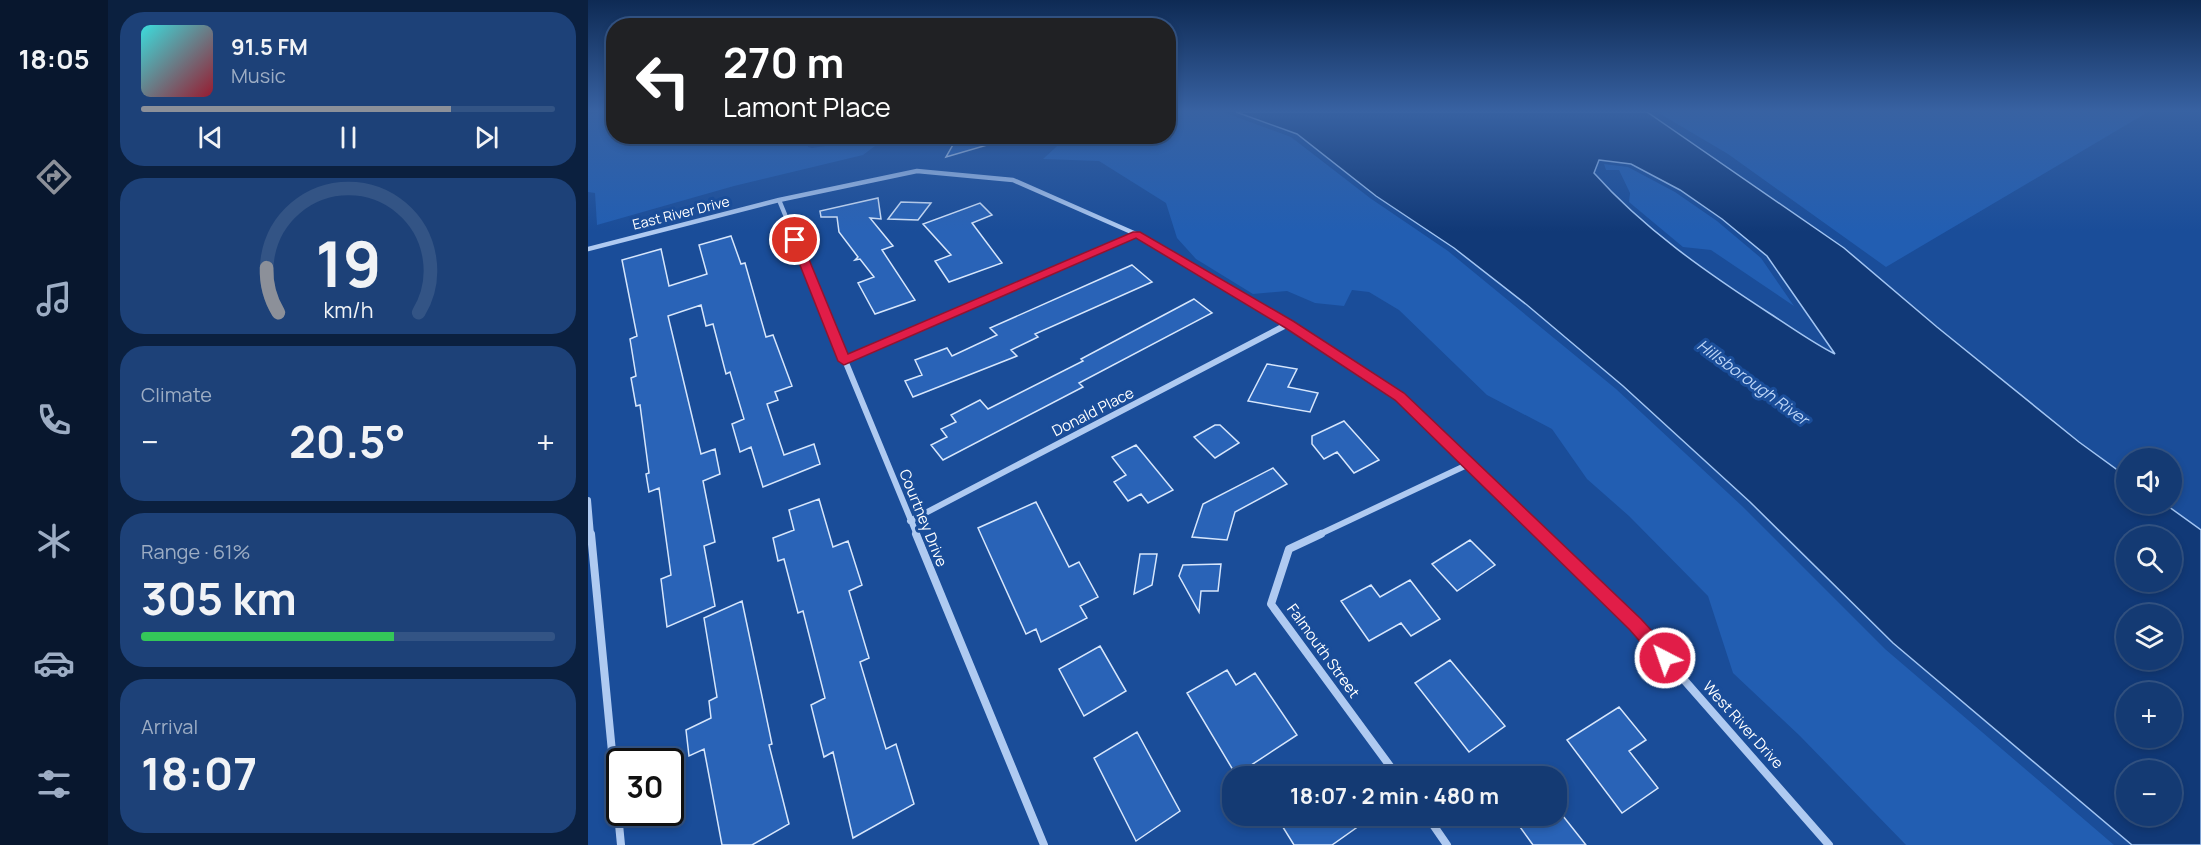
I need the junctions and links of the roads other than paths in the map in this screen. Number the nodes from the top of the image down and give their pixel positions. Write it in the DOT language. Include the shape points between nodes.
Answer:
graph roads {
  1 [pos="779,200"];
  2 [pos="1136,234"];
  3 [pos="588,249"];
  4 [pos="1288,324"];
  5 [pos="844,361"];
  6 [pos="1469,464"];
  7 [pos="588,500"];
  8 [pos="910,521"];
  9 [pos="1390,766"];
  10 [pos="1434,826"];
  11 [pos="621,845"];
  12 [pos="1044,845"];
  13 [pos="1447,845"];
  14 [pos="1829,845"];
  1 -- 2 [label="street, West River Drive" via="917,171 1013,180"];
  1 -- 3 [label="street, East River Drive"];
  1 -- 5 [label="street, Courtney Drive"];
  2 -- 4 [label="street, West River Drive"];
  2 -- 5 [label="street"];
  4 -- 6 [label="street, West River Drive" via="1399,397"];
  4 -- 8 [label="street, Donald Place"];
  5 -- 8 [label="street, Courtney Drive"];
  6 -- 9 [label="street, Falmouth Street" via="1289,549 1271,604"];
  6 -- 14 [label="street, West River Drive" via="1635,624"];
  7 -- 11 [label="street"];
  8 -- 12 [label="street, Courtney Drive"];
  10 -- 13 [label="street"];
}
